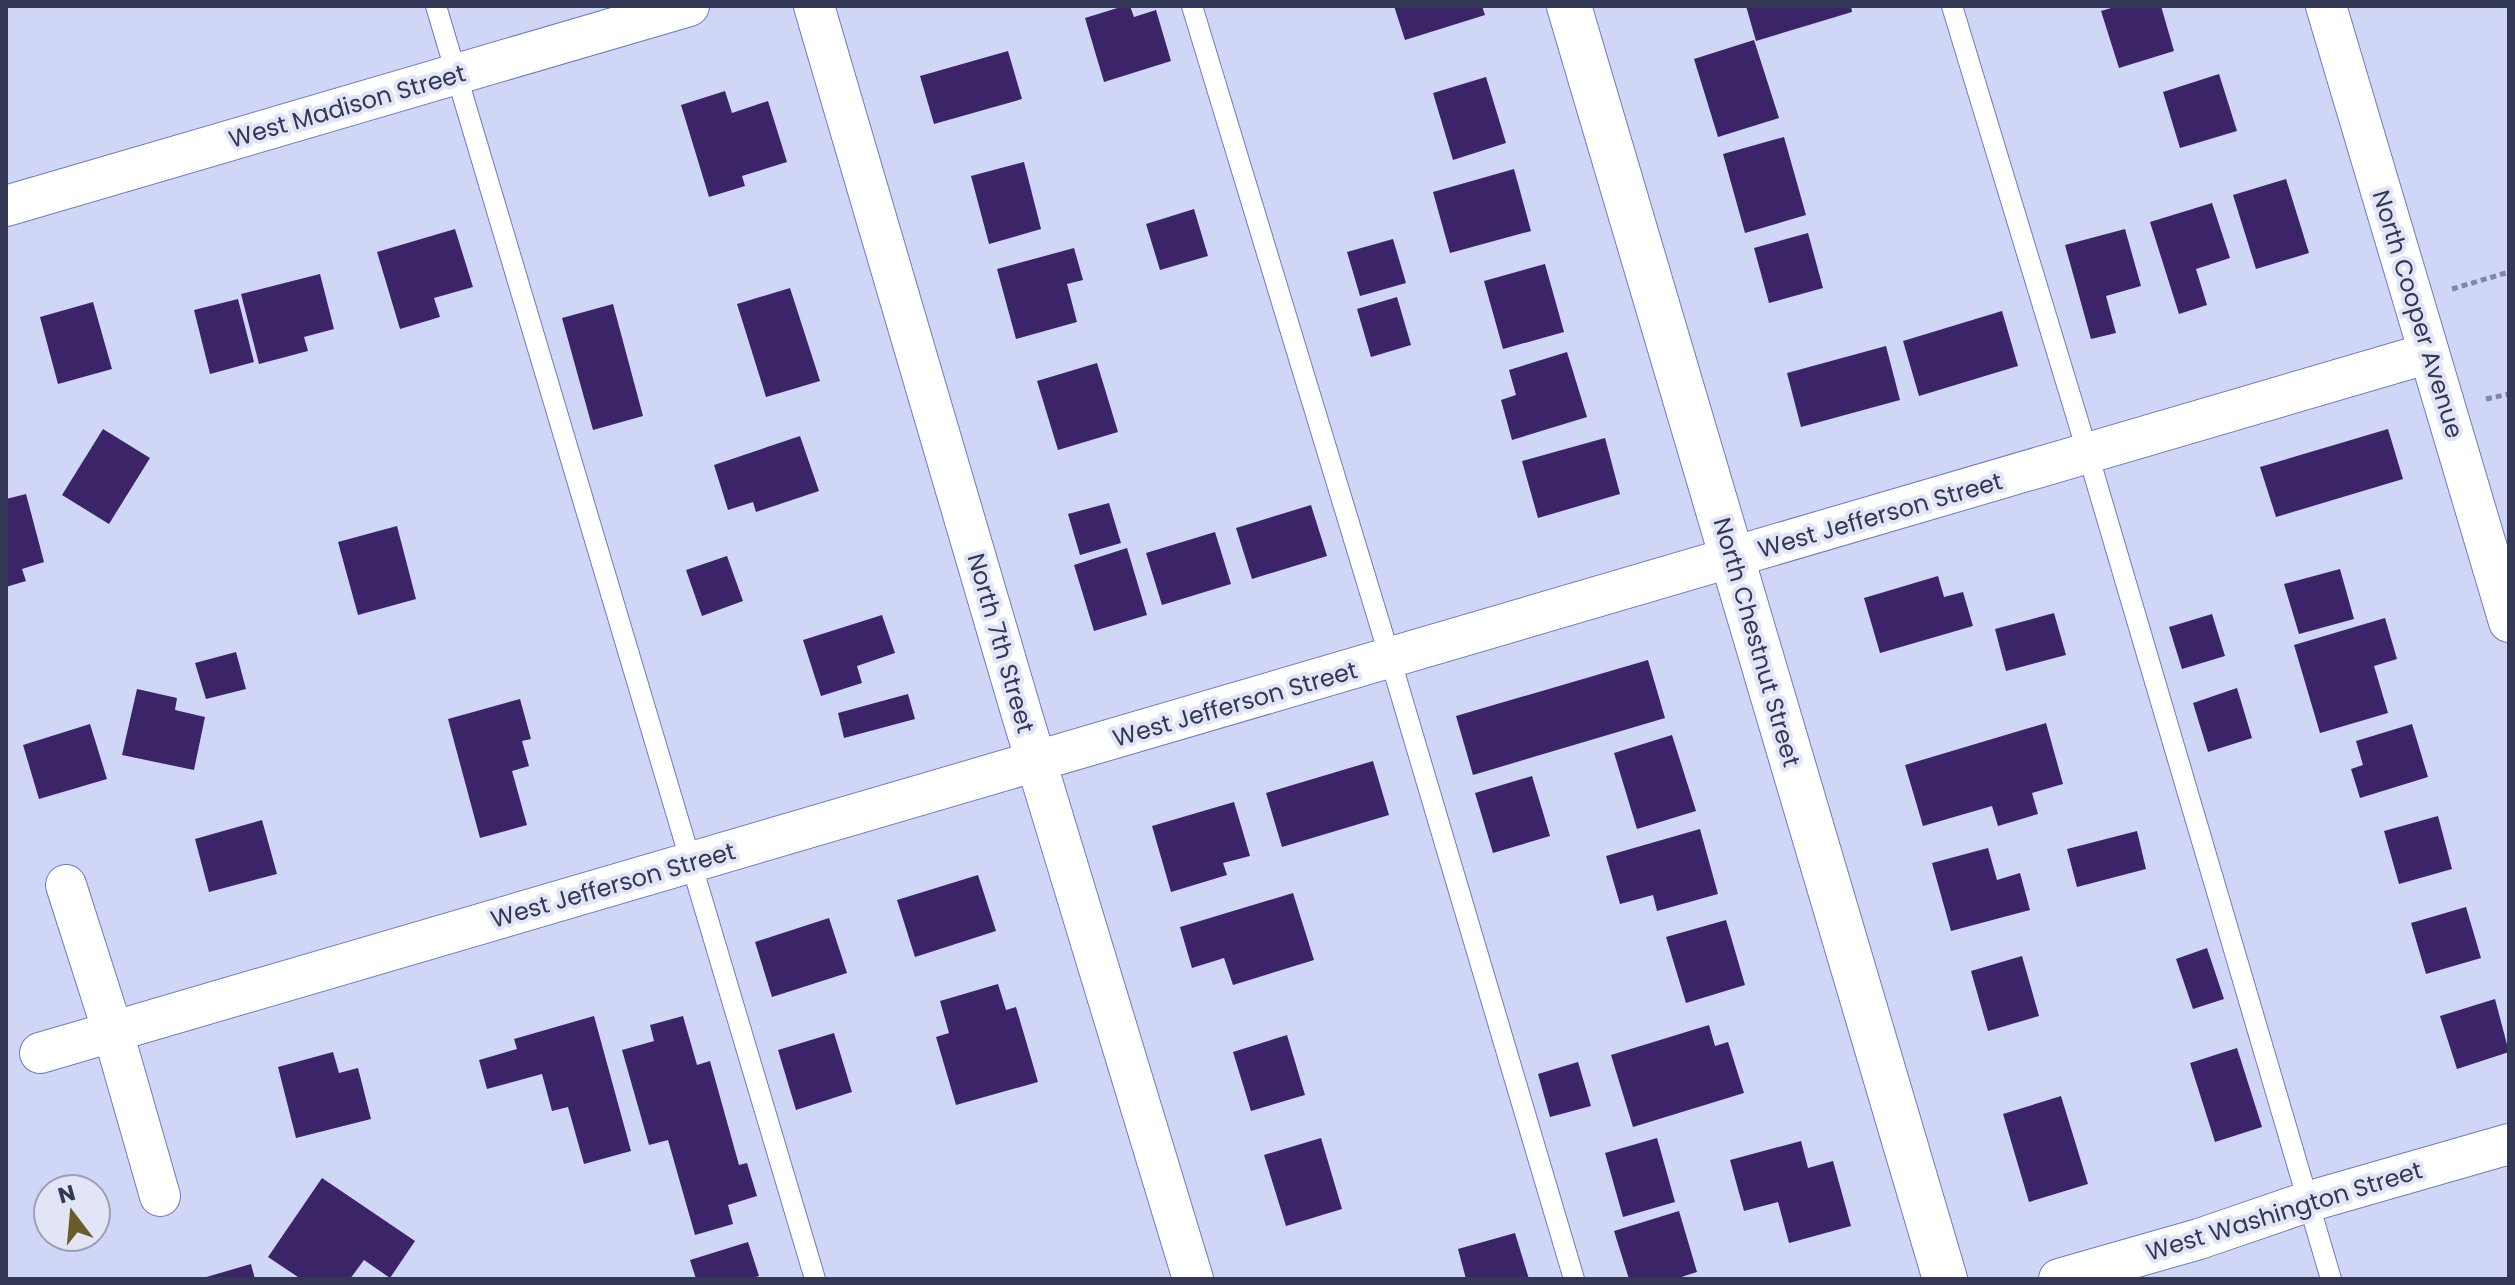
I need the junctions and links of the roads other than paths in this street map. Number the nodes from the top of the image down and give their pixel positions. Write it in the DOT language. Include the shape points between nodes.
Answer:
graph roads {
  1 [pos="436,6"];
  2 [pos="689,6"];
  3 [pos="814,6"];
  4 [pos="1192,6"];
  5 [pos="1569,6"];
  6 [pos="1952,6"];
  7 [pos="2326,6"];
  8 [pos="456,74"];
  9 [pos="6,206"];
  10 [pos="2429,353"];
  11 [pos="2088,454"];
  12 [pos="1733,558"];
  13 [pos="2509,622"];
  14 [pos="1390,658"];
  15 [pos="1036,762"];
  16 [pos="690,863"];
  17 [pos="66,885"];
  18 [pos="113,1032"];
  19 [pos="40,1053"];
  20 [pos="2509,1144"];
  21 [pos="160,1196"];
  22 [pos="2307,1202"];
  23 [pos="815,1279"];
  24 [pos="1193,1279"];
  25 [pos="1574,1279"];
  26 [pos="1945,1279"];
  27 [pos="2059,1279"];
  28 [pos="2331,1279"];
  1 -- 8 [label="lane"];
  2 -- 8 [label="street, West Madison Street"];
  3 -- 15 [label="street, North 7th Street"];
  4 -- 14 [label="lane"];
  5 -- 12 [label="main road, North Chestnut Street"];
  6 -- 11 [label="lane"];
  7 -- 10 [label="street, North Cooper Avenue"];
  8 -- 9 [label="street, West Madison Street"];
  8 -- 16 [label="lane"];
  10 -- 11 [label="street, West Jefferson Street"];
  10 -- 13 [label="street, North Cooper Avenue"];
  11 -- 12 [label="street, West Jefferson Street"];
  11 -- 22 [label="lane"];
  12 -- 14 [label="street, West Jefferson Street"];
  12 -- 26 [label="main road, North Chestnut Street"];
  14 -- 15 [label="street, West Jefferson Street"];
  14 -- 25 [label="lane"];
  15 -- 16 [label="street, West Jefferson Street"];
  15 -- 24 [label="street, North 7th Street"];
  16 -- 18 [label="street, West Jefferson Street"];
  16 -- 23 [label="lane"];
  17 -- 18 [label="street"];
  18 -- 19 [label="street, West Jefferson Street"];
  18 -- 21 [label="street"];
  20 -- 22 [label="street, West Washington Street"];
  22 -- 27 [label="street, West Washington Street"];
  22 -- 28 [label="lane"];
}
